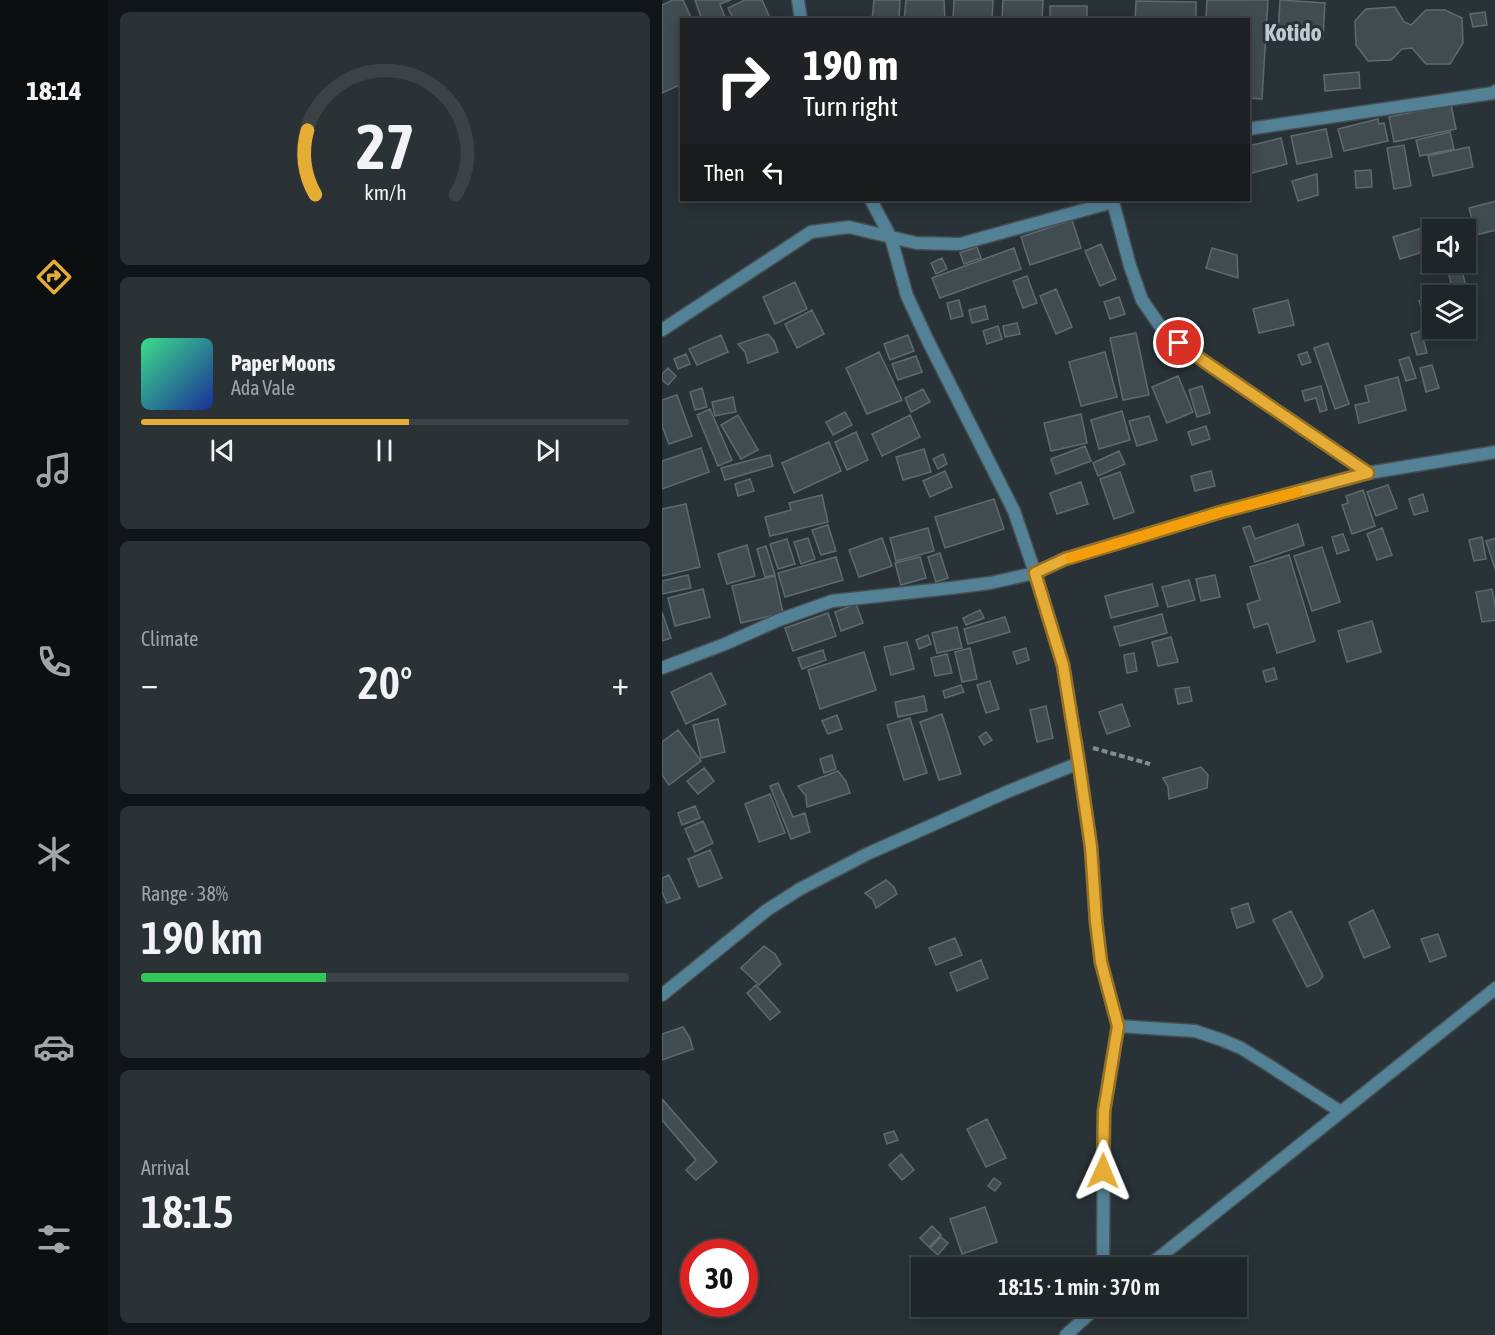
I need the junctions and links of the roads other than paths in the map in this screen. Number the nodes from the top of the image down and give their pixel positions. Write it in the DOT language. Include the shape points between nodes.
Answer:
graph roads {
  1 [pos="798,0"];
  2 [pos="801,18"];
  3 [pos="1496,91"];
  4 [pos="1250,129"];
  5 [pos="872,201"];
  6 [pos="1113,201"];
  7 [pos="891,238"];
  8 [pos="662,330"];
  9 [pos="1496,452"];
  10 [pos="1368,473"];
  11 [pos="1035,573"];
  12 [pos="662,668"];
  13 [pos="1079,764"];
  14 [pos="1496,988"];
  15 [pos="662,994"];
  16 [pos="1118,1026"];
  17 [pos="1341,1112"];
  18 [pos="1103,1257"];
  19 [pos="1160,1257"];
  20 [pos="1086,1317"];
  21 [pos="1066,1335"];
  1 -- 2 [label="street"];
  3 -- 4 [label="street"];
  5 -- 7 [label="street"];
  6 -- 7 [label="street" via="960,244"];
  6 -- 10 [label="street" via="1142,300 1165,333"];
  7 -- 8 [label="street" via="849,227 811,232"];
  7 -- 11 [label="street" via="907,296 1014,512"];
  9 -- 10 [label="street"];
  10 -- 11 [label="street" via="1210,515 1065,559"];
  11 -- 12 [label="street" via="990,583 832,601"];
  11 -- 13 [label="street" via="1063,665"];
  13 -- 15 [label="street" via="918,831 800,888"];
  13 -- 16 [label="street" via="1101,962"];
  14 -- 17 [label="street"];
  16 -- 17 [label="street" via="1195,1031 1222,1040"];
  16 -- 18 [label="street" via="1104,1111"];
  17 -- 19 [label="street"];
  20 -- 21 [label="street"];
}
